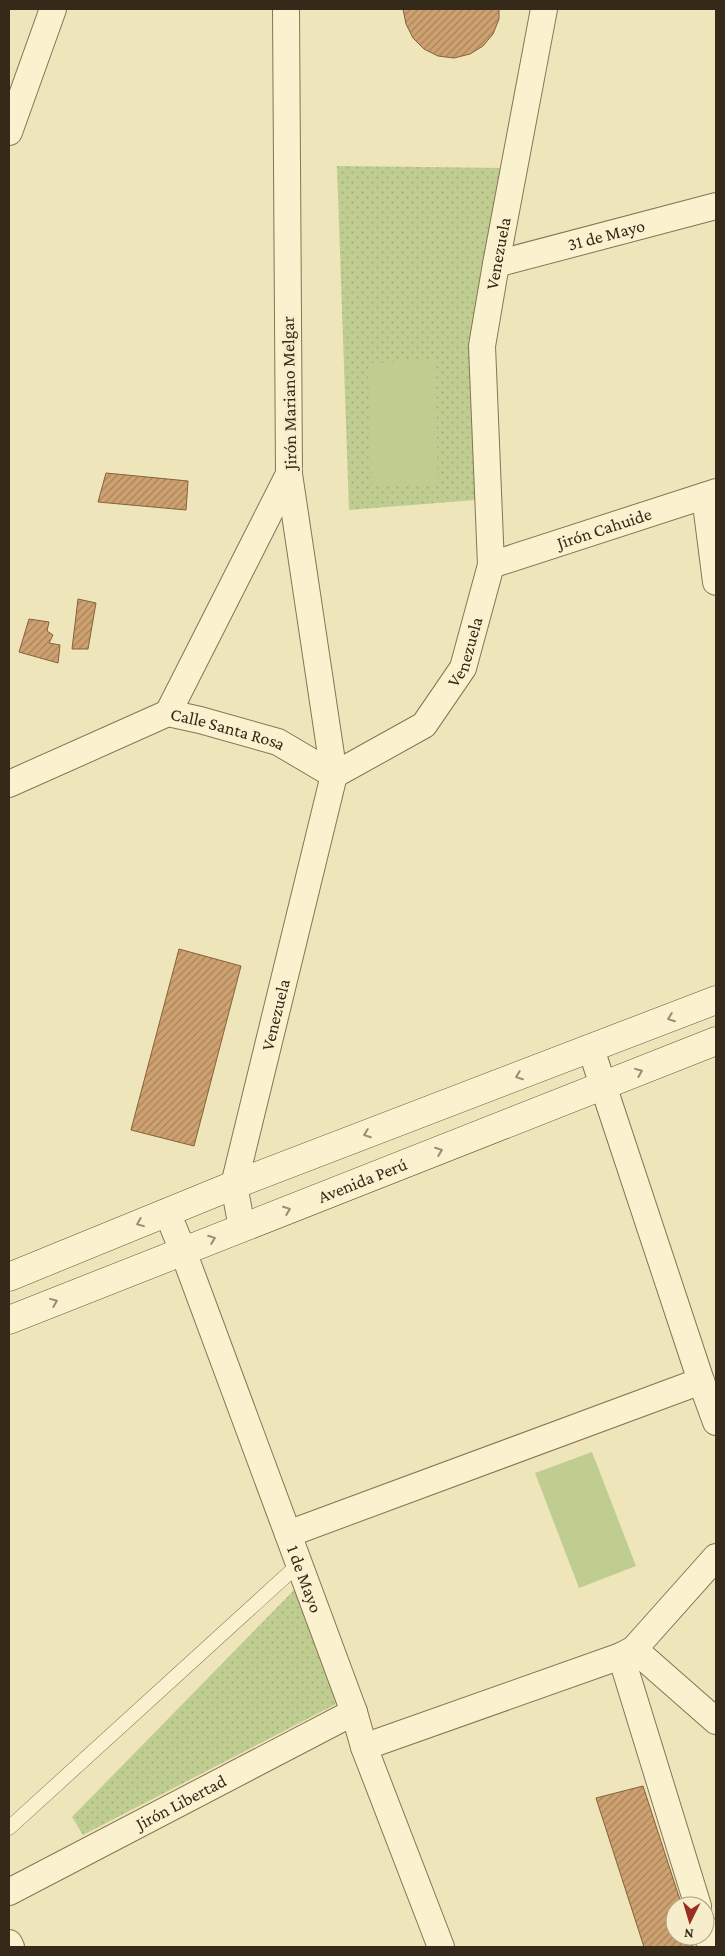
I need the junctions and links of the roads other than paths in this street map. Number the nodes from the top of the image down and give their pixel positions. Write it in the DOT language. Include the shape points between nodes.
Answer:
graph roads {
  1 [pos="53,9"];
  2 [pos="286,9"];
  3 [pos="544,9"];
  4 [pos="9,132"];
  5 [pos="716,206"];
  6 [pos="496,264"];
  7 [pos="289,474"];
  8 [pos="711,494"];
  9 [pos="491,565"];
  10 [pos="716,582"];
  11 [pos="168,714"];
  12 [pos="334,775"];
  13 [pos="9,784"];
  14 [pos="716,1000"];
  15 [pos="716,1041"];
  16 [pos="591,1049"];
  17 [pos="602,1087"];
  18 [pos="234,1185"];
  19 [pos="166,1212"];
  20 [pos="242,1228"];
  21 [pos="183,1251"];
  22 [pos="9,1277"];
  23 [pos="9,1320"];
  24 [pos="700,1380"];
  25 [pos="716,1422"];
  26 [pos="288,1534"];
  27 [pos="716,1557"];
  28 [pos="299,1564"];
  29 [pos="627,1653"];
  30 [pos="354,1712"];
  31 [pos="716,1721"];
  32 [pos="364,1747"];
  33 [pos="9,1828"];
  34 [pos="9,1892"];
  35 [pos="695,1896"];
  36 [pos="9,1943"];
  37 [pos="11,1947"];
  38 [pos="442,1947"];
  1 -- 4 [label="street"];
  2 -- 7 [label="street, Jirón Mariano Melgar"];
  3 -- 6 [label="street, Venezuela"];
  5 -- 6 [label="street, 31 de Mayo"];
  6 -- 9 [label="street, Venezuela" via="482,346"];
  7 -- 11 [label="street"];
  7 -- 12 [label="street, Jirón Mariano Melgar"];
  8 -- 9 [label="street, Jirón Cahuide"];
  8 -- 10 [label="street"];
  9 -- 12 [label="street, Venezuela" via="463,668 424,724"];
  11 -- 12 [label="street, Calle Santa Rosa" via="278,742"];
  11 -- 13 [label="street, Calle Santa Rosa"];
  12 -- 18 [label="street, Venezuela"];
  14 -- 16 [label="main road, one-way"];
  17 -- 15 [label="main road, Avenida Perú, one-way"];
  16 -- 17 [label="street"];
  16 -- 18 [label="main road, one-way"];
  20 -- 17 [label="main road, Avenida Perú, one-way"];
  17 -- 24 [label="street"];
  18 -- 19 [label="main road"];
  18 -- 20 [label="street, Venezuela"];
  19 -- 21 [label="street, 1 de Mayo"];
  19 -- 22 [label="main road, one-way"];
  21 -- 20 [label="main road, Avenida Perú, one-way"];
  23 -- 21 [label="main road, Avenida Perú, one-way"];
  21 -- 26 [label="street, 1 de Mayo"];
  24 -- 25 [label="street"];
  24 -- 26 [label="street"];
  26 -- 28 [label="street, 1 de Mayo"];
  27 -- 29 [label="street"];
  28 -- 30 [label="street, 1 de Mayo"];
  28 -- 33 [label="lane"];
  29 -- 31 [label="street"];
  29 -- 32 [label="street"];
  29 -- 35 [label="street"];
  30 -- 32 [label="street, 1 de Mayo"];
  30 -- 34 [label="street, Jirón Libertad"];
  32 -- 38 [label="street, 1 de Mayo"];
  36 -- 37 [label="street"];
}
